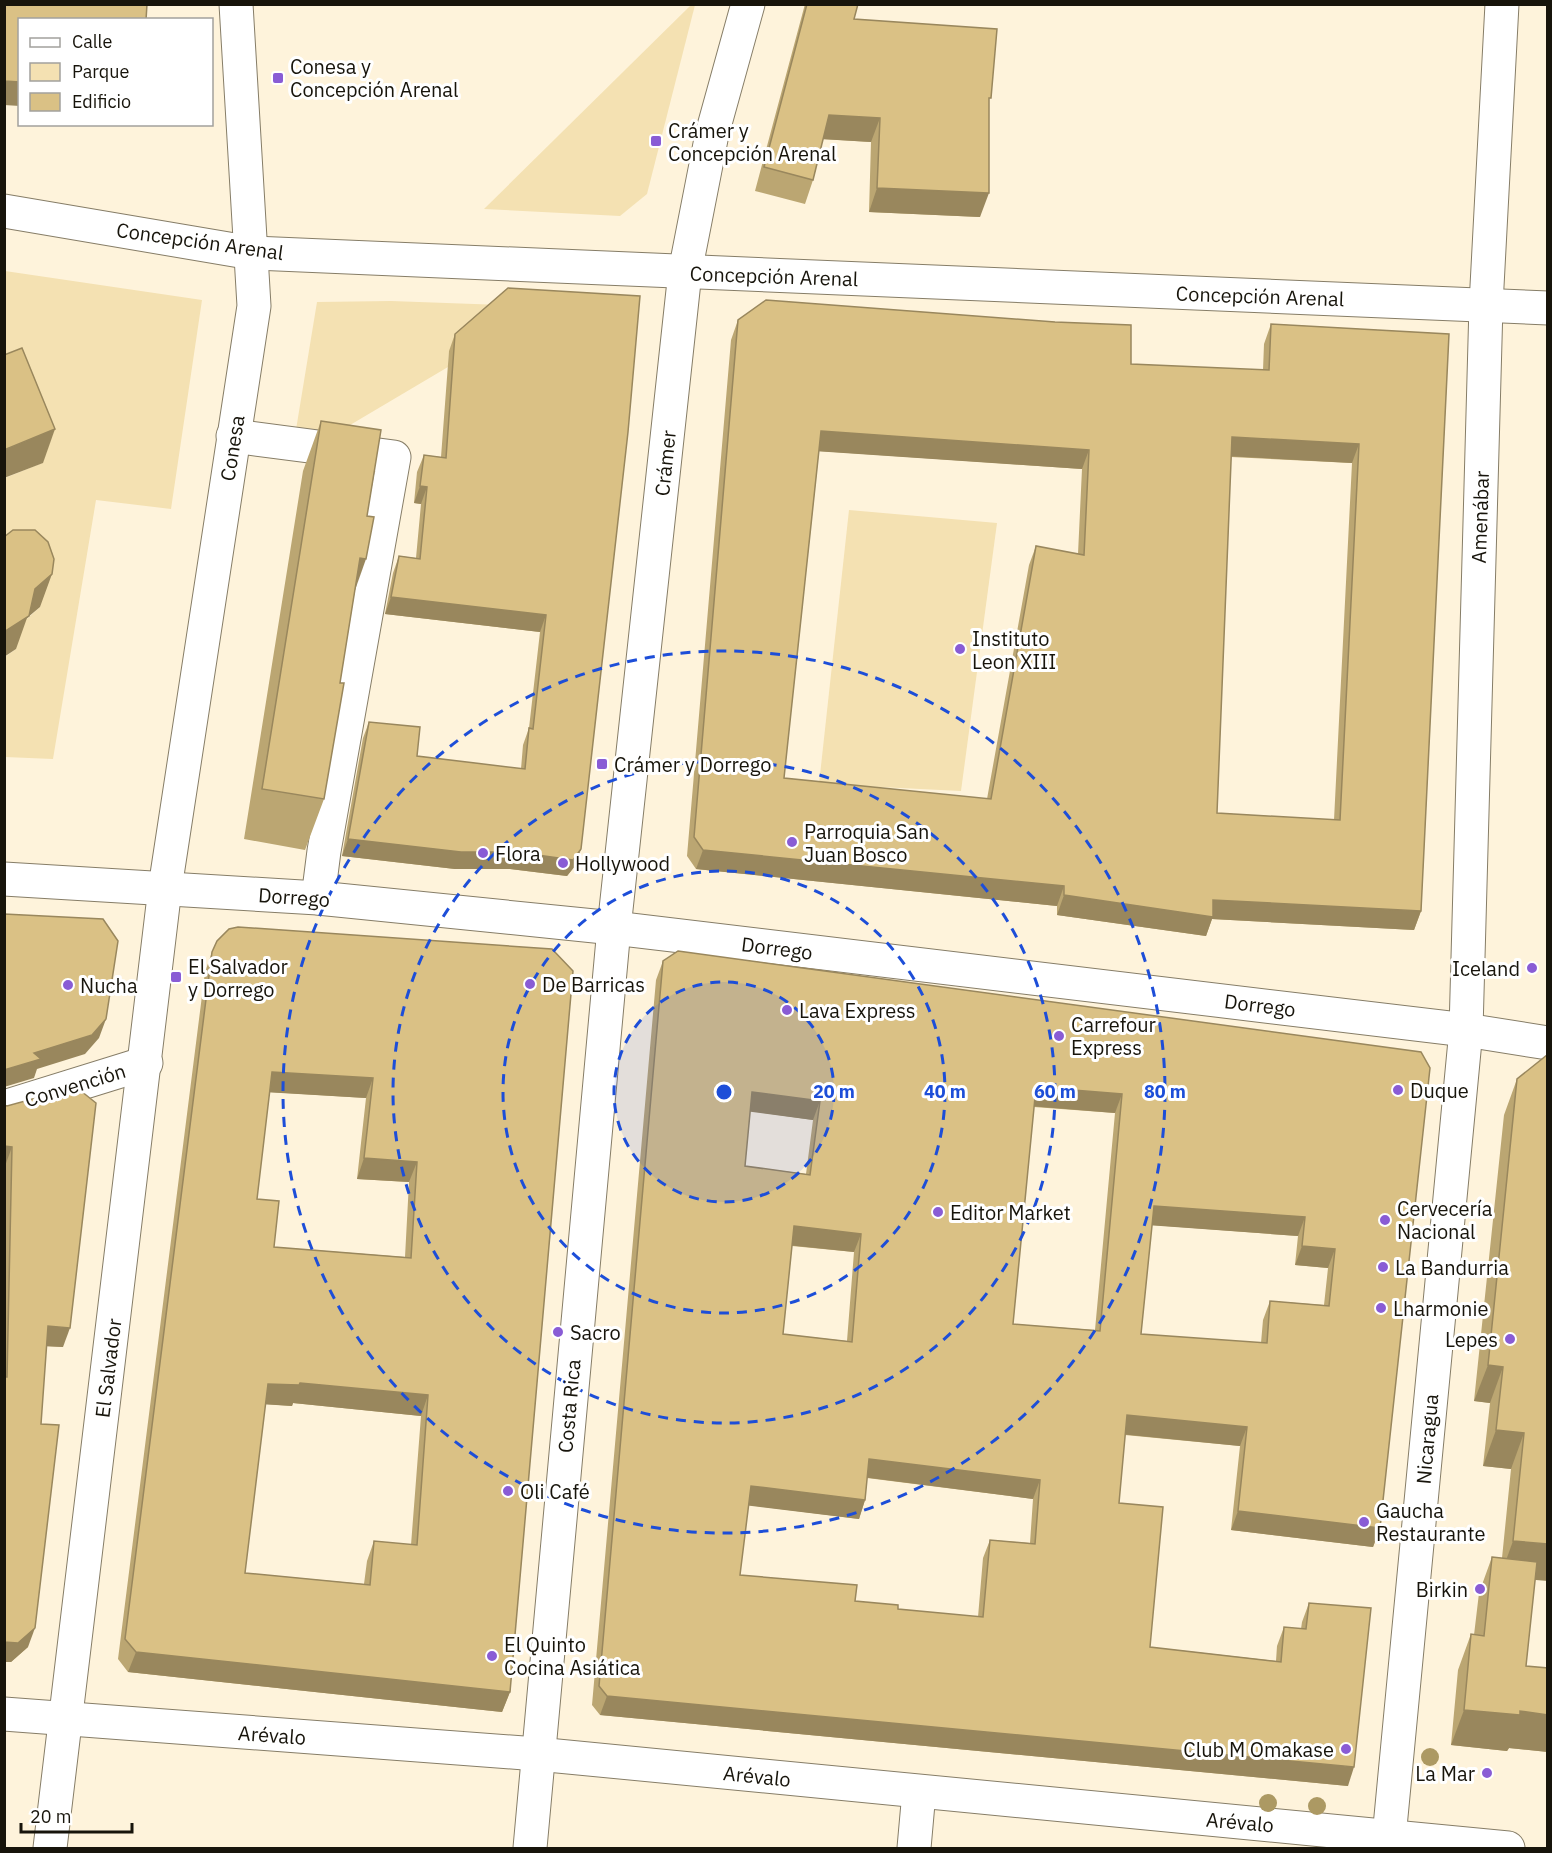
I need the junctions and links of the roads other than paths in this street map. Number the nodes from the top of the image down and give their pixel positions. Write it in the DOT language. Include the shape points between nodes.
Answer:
graph roads {
  1 [pos="236,4"];
  2 [pos="748,4"];
  3 [pos="1502,4"];
  4 [pos="4,211"];
  5 [pos="252,253"];
  6 [pos="685,272"];
  7 [pos="1486,305"];
  8 [pos="1548,308"];
  9 [pos="233,436"];
  10 [pos="4,879"];
  11 [pos="165,888"];
  12 [pos="318,898"];
  13 [pos="614,928"];
  14 [pos="1466,1030"];
  15 [pos="1548,1043"];
  16 [pos="146,1063"];
  17 [pos="4,1107"];
  18 [pos="4,1714"];
  19 [pos="65,1720"];
  20 [pos="537,1754"];
  21 [pos="919,1791"];
  22 [pos="1388,1842"];
  23 [pos="50,1848"];
  24 [pos="530,1848"];
  25 [pos="914,1848"];
  26 [pos="1508,1848"];
  1 -- 5 [label="street, Conesa"];
  2 -- 6 [label="street, Crámer" via="712,134"];
  3 -- 7 [label="street, Amenábar"];
  4 -- 5 [label="street, Concepción Arenal"];
  5 -- 6 [label="street, Concepción Arenal"];
  5 -- 9 [label="street, Conesa" via="254,306"];
  6 -- 7 [label="street, Concepción Arenal"];
  6 -- 13 [label="street, Crámer"];
  7 -- 8 [label="street, Concepción Arenal"];
  7 -- 14 [label="street, Amenábar"];
  9 -- 11 [label="street, Conesa"];
  9 -- 12 [label="street" via="394,457"];
  10 -- 11 [label="street, Dorrego"];
  11 -- 12 [label="street, Dorrego"];
  11 -- 16 [label="street, El Salvador"];
  12 -- 13 [label="street, Dorrego"];
  13 -- 14 [label="street, Dorrego"];
  13 -- 20 [label="street, Costa Rica"];
  14 -- 15 [label="street, Dorrego"];
  14 -- 22 [label="street, Nicaragua"];
  16 -- 17 [label="street, Convención"];
  16 -- 19 [label="street, El Salvador"];
  18 -- 19 [label="street, Arévalo"];
  19 -- 20 [label="street, Arévalo"];
  19 -- 23 [label="street, El Salvador"];
  20 -- 21 [label="street, Arévalo"];
  20 -- 24 [label="street, Costa Rica"];
  21 -- 22 [label="street, Arévalo"];
  21 -- 25 [label="street"];
  22 -- 26 [label="street, Arévalo"];
}
